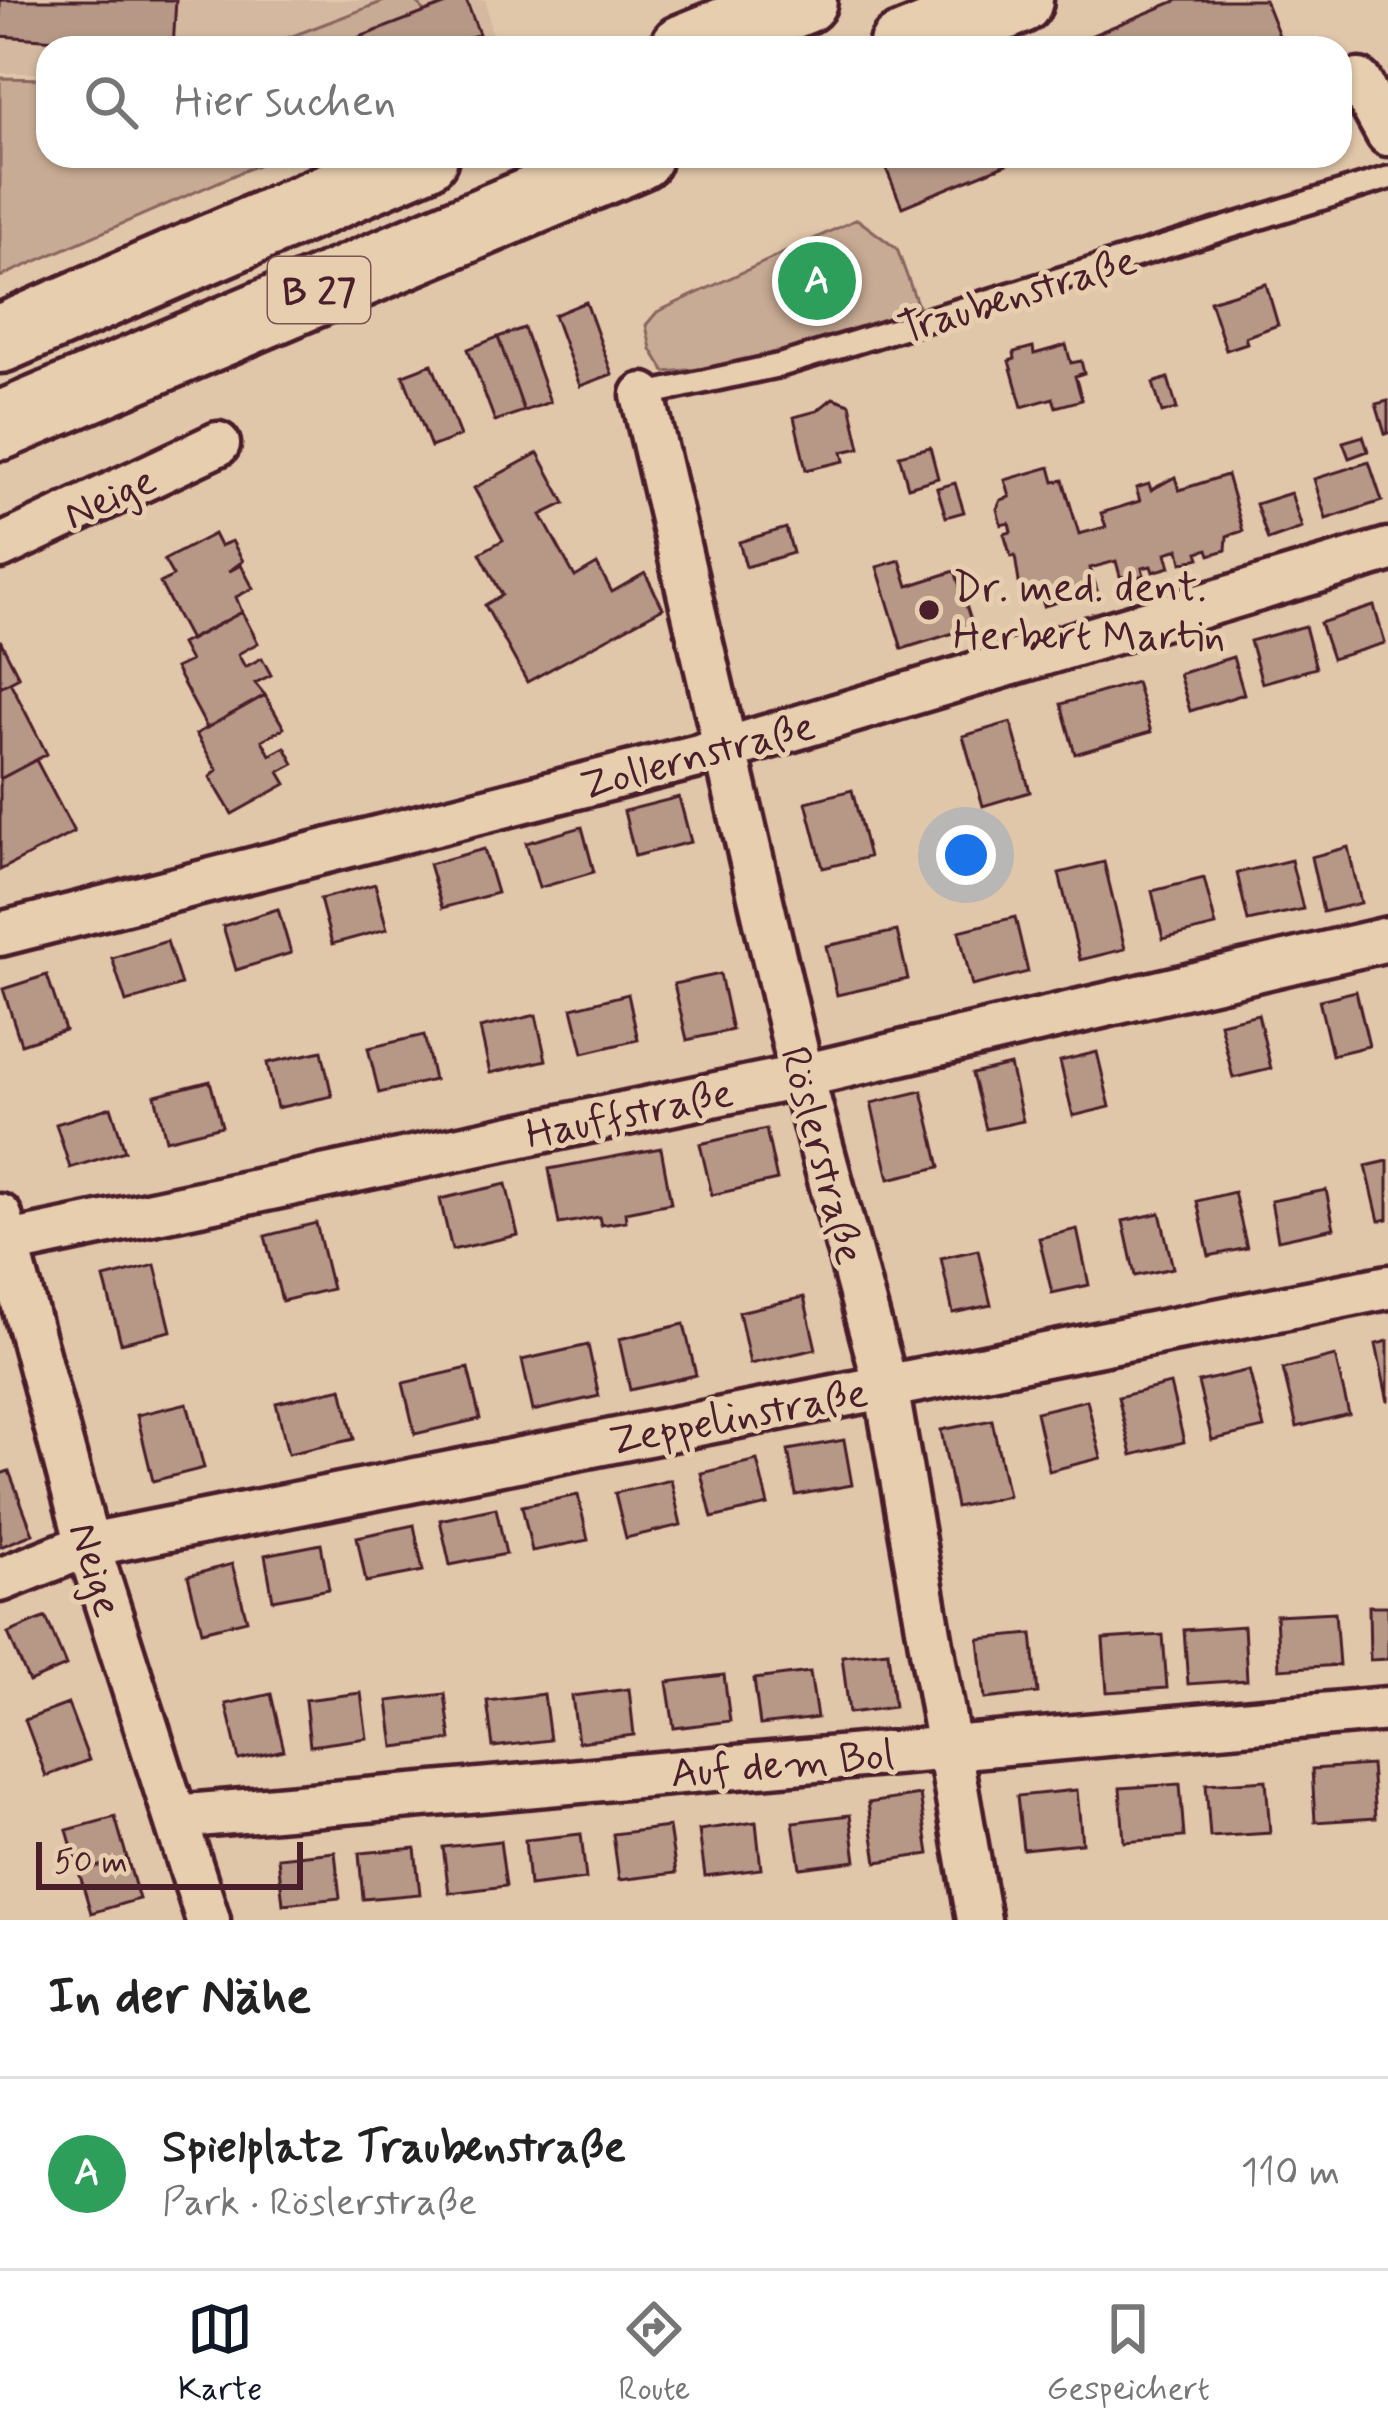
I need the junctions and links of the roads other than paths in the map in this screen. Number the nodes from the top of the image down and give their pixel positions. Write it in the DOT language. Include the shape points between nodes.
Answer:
graph roads {
  1 [pos="803,0"];
  2 [pos="1018,0"];
  3 [pos="714,36"];
  4 [pos="931,36"];
  5 [pos="1359,81"];
  6 [pos="1388,134"];
  7 [pos="396,168"];
  8 [pos="610,168"];
  9 [pos="1388,178"];
  10 [pos="0,339"];
  11 [pos="643,394"];
  12 [pos="0,426"];
  13 [pos="218,444"];
  14 [pos="0,547"];
  15 [pos="1388,550"];
  16 [pos="727,749"];
  17 [pos="0,934"];
  18 [pos="1388,939"];
  19 [pos="802,1076"];
  20 [pos="3,1234"];
  21 [pos="1388,1287"];
  22 [pos="886,1386"];
  23 [pos="88,1545"];
  24 [pos="0,1580"];
  25 [pos="1388,1709"];
  26 [pos="949,1746"];
  27 [pos="176,1817"];
  28 [pos="208,1920"];
  29 [pos="979,1920"];
  1 -- 3 [label="highway"];
  2 -- 4 [label="highway"];
  5 -- 6 [label="street"];
  7 -- 10 [label="highway, B 27"];
  8 -- 12 [label="highway, B 27"];
  9 -- 11 [label="lane, Traubenstraße" via="781,365"];
  11 -- 16 [label="street, Röslerstraße"];
  13 -- 14 [label="street, Neige"];
  15 -- 16 [label="street, Zollernstraße"];
  16 -- 17 [label="street, Zollernstraße"];
  16 -- 19 [label="street, Röslerstraße"];
  18 -- 19 [label="street, Hauffstraße"];
  19 -- 20 [label="street, Hauffstraße"];
  19 -- 22 [label="street, Röslerstraße"];
  20 -- 23 [label="street, Neige"];
  21 -- 22 [label="street, Zeppelinstraße"];
  22 -- 23 [label="street, Zeppelinstraße"];
  22 -- 26 [label="street, Röslerstraße"];
  23 -- 24 [label="street, Zeppelinstraße"];
  23 -- 27 [label="street, Neige"];
  25 -- 26 [label="street, Auf dem Bol"];
  26 -- 27 [label="street, Auf dem Bol"];
  26 -- 29 [label="street, Röslerstraße"];
  27 -- 28 [label="street, Neige"];
}
